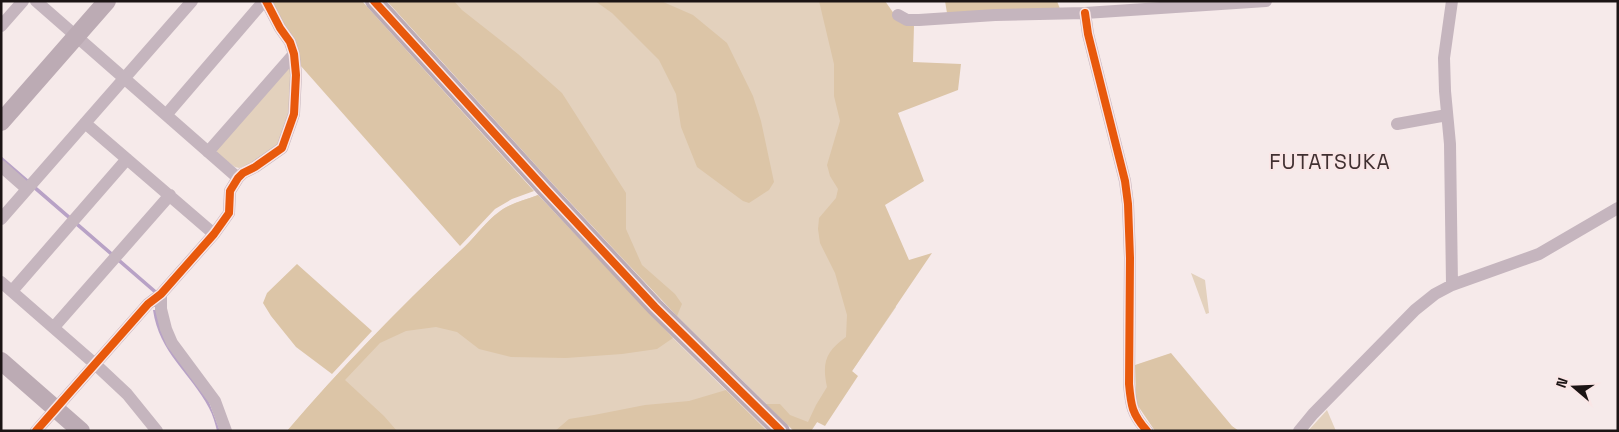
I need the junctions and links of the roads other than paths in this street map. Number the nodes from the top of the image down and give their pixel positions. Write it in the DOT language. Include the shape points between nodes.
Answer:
graph roads {
  1 [pos="23,1"];
  2 [pos="36,1"];
  3 [pos="107,1"];
  4 [pos="192,1"];
  5 [pos="265,1"];
  6 [pos="374,1"];
  7 [pos="1266,1"];
  8 [pos="1452,1"];
  9 [pos="1122,5"];
  10 [pos="1086,12"];
  11 [pos="898,15"];
  12 [pos="1,26"];
  13 [pos="76,36"];
  14 [pos="294,54"];
  15 [pos="124,78"];
  16 [pos="166,115"];
  17 [pos="1447,115"];
  18 [pos="1,122"];
  19 [pos="85,123"];
  20 [pos="1397,124"];
  21 [pos="208,152"];
  22 [pos="127,159"];
  23 [pos="1,166"];
  24 [pos="238,178"];
  25 [pos="27,189"];
  26 [pos="170,195"];
  27 [pos="1618,208"];
  28 [pos="1,219"];
  29 [pos="214,234"];
  30 [pos="1,282"];
  31 [pos="1452,285"];
  32 [pos="12,291"];
  33 [pos="161,294"];
  34 [pos="54,327"];
  35 [pos="1,361"];
  36 [pos="94,364"];
  37 [pos="56,408"];
  38 [pos="36,431"];
  39 [pos="81,431"];
  40 [pos="157,431"];
  41 [pos="226,431"];
  42 [pos="781,431"];
  43 [pos="1147,431"];
  44 [pos="1299,431"];
  1 -- 12 [label="street"];
  2 -- 13 [label="street"];
  3 -- 13 [label="street"];
  4 -- 15 [label="street"];
  5 -- 14 [label="street"];
  5 -- 16 [label="street"];
  6 -- 42 [label="street" via="655,307"];
  7 -- 9 [label="street"];
  8 -- 17 [label="street" via="1444,58"];
  9 -- 10 [label="street"];
  10 -- 11 [label="street" via="919,20 907,20"];
  10 -- 43 [label="street" via="1088,34 1125,182 1130,230 1129,384 1132,407"];
  13 -- 15 [label="street"];
  13 -- 18 [label="street"];
  14 -- 21 [label="street"];
  14 -- 24 [label="street" via="294,114 282,148"];
  15 -- 16 [label="street"];
  15 -- 19 [label="street"];
  16 -- 21 [label="street"];
  17 -- 20 [label="street"];
  17 -- 31 [label="street"];
  19 -- 22 [label="street"];
  19 -- 25 [label="street"];
  21 -- 24 [label="street"];
  22 -- 26 [label="street"];
  22 -- 32 [label="street"];
  23 -- 25 [label="street"];
  24 -- 29 [label="street" via="230,190 229,213"];
  25 -- 28 [label="street"];
  26 -- 29 [label="street"];
  26 -- 34 [label="street"];
  27 -- 31 [label="street" via="1539,254"];
  29 -- 33 [label="street"];
  30 -- 32 [label="street"];
  31 -- 44 [label="street" via="1434,294 1415,310"];
  32 -- 34 [label="street"];
  33 -- 36 [label="street"];
  33 -- 41 [label="street" via="161,309 172,343 215,401"];
  34 -- 36 [label="street"];
  35 -- 37 [label="street"];
  36 -- 37 [label="street"];
  36 -- 40 [label="street" via="127,394"];
  37 -- 38 [label="street"];
  37 -- 39 [label="street"];
}
